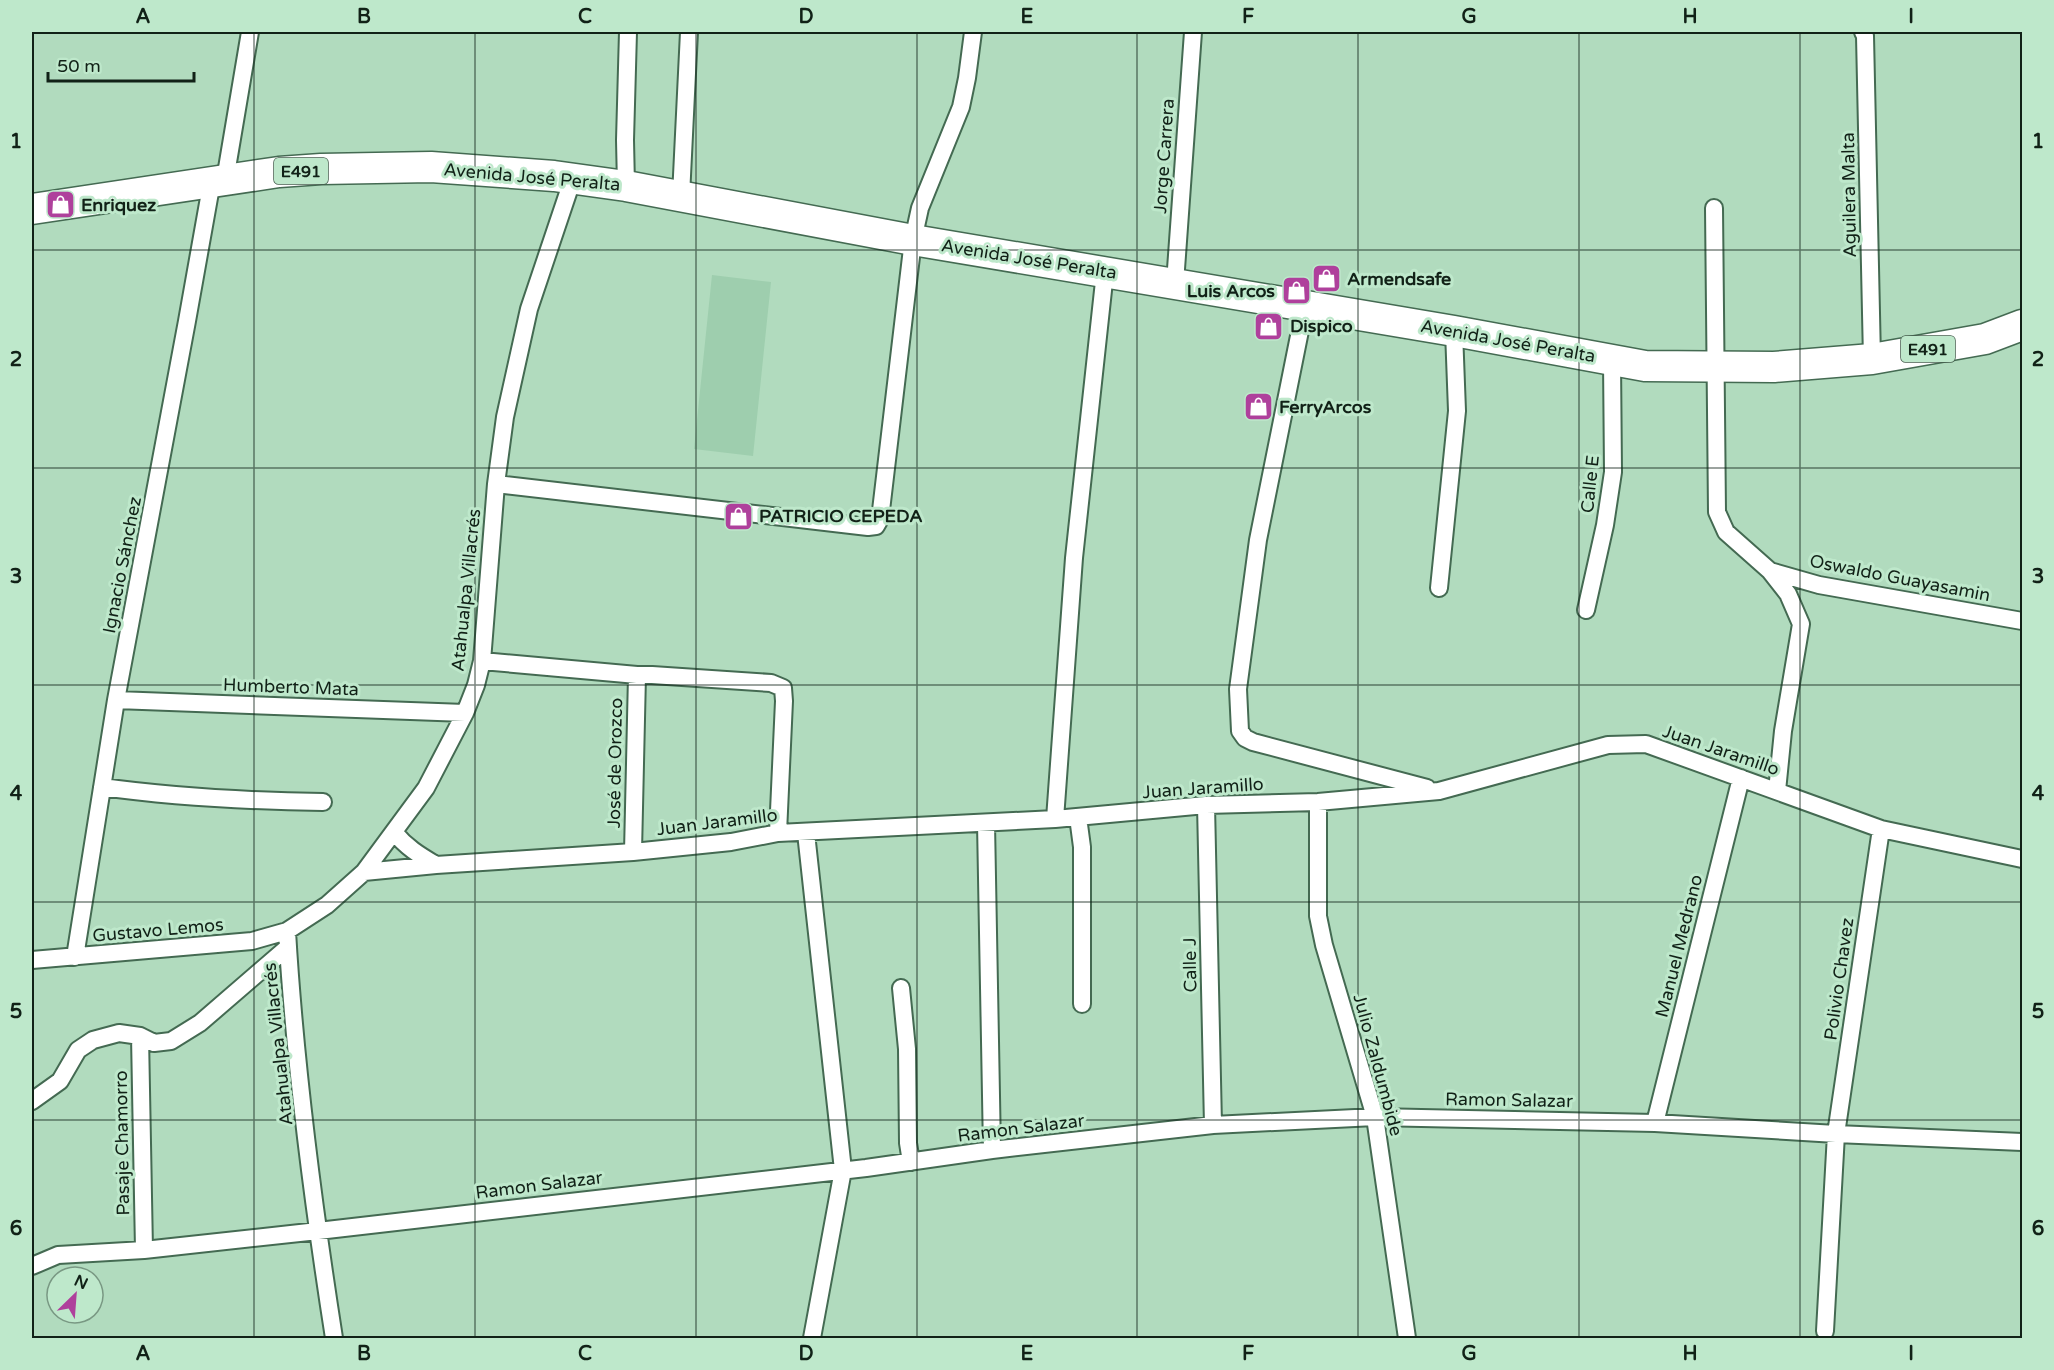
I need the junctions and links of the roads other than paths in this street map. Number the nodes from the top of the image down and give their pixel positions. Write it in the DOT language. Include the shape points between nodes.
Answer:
graph roads {
  1 [pos="250,32"];
  2 [pos="628,32"];
  3 [pos="689,32"];
  4 [pos="973,32"];
  5 [pos="1193,32"];
  6 [pos="1863,32"];
  7 [pos="573,178"];
  8 [pos="218,180"];
  9 [pos="626,186"];
  10 [pos="681,196"];
  11 [pos="32,208"];
  12 [pos="1714,208"];
  13 [pos="913,240"];
  14 [pos="1105,272"];
  15 [pos="1175,284"];
  16 [pos="1305,306"];
  17 [pos="2022,325"];
  18 [pos="1454,331"];
  19 [pos="1872,359"];
  20 [pos="1612,361"];
  21 [pos="1715,367"];
  22 [pos="496,484"];
  23 [pos="1770,571"];
  24 [pos="1439,588"];
  25 [pos="1586,610"];
  26 [pos="2022,621"];
  27 [pos="482,661"];
  28 [pos="637,675"];
  29 [pos="116,700"];
  30 [pos="465,713"];
  31 [pos="1741,778"];
  32 [pos="102,787"];
  33 [pos="1777,790"];
  34 [pos="1439,791"];
  35 [pos="323,802"];
  36 [pos="1318,802"];
  37 [pos="1206,805"];
  38 [pos="1078,817"];
  39 [pos="1055,819"];
  40 [pos="986,823"];
  41 [pos="1881,829"];
  42 [pos="394,831"];
  43 [pos="806,832"];
  44 [pos="778,833"];
  45 [pos="633,852"];
  46 [pos="2022,859"];
  47 [pos="436,865"];
  48 [pos="363,872"];
  49 [pos="287,939"];
  50 [pos="75,957"];
  51 [pos="32,960"];
  52 [pos="901,988"];
  53 [pos="1082,1004"];
  54 [pos="140,1036"];
  55 [pos="32,1101"];
  56 [pos="1375,1117"];
  57 [pos="1655,1123"];
  58 [pos="1213,1125"];
  59 [pos="1836,1134"];
  60 [pos="2022,1142"];
  61 [pos="992,1150"];
  62 [pos="911,1162"];
  63 [pos="843,1170"];
  64 [pos="318,1231"];
  65 [pos="144,1250"];
  66 [pos="32,1266"];
  67 [pos="1825,1331"];
  68 [pos="334,1338"];
  69 [pos="812,1338"];
  70 [pos="1407,1338"];
  1 -- 8 [label="street, Ignacio Sánchez"];
  2 -- 9 [label="street"];
  3 -- 10 [label="street"];
  4 -- 13 [label="street" via="961,107 920,207"];
  5 -- 15 [label="street, Jorge Carrera"];
  6 -- 19 [label="street, Aguilera Malta"];
  7 -- 8 [label="highway, Avenida José Peralta / E491" via="396,167 311,170"];
  7 -- 9 [label="highway, Avenida José Peralta / E491"];
  7 -- 22 [label="street, Atahualpa Villacrés" via="529,309 505,417"];
  8 -- 11 [label="highway, Avenida José Peralta / E491"];
  8 -- 29 [label="street, Ignacio Sánchez"];
  9 -- 10 [label="highway, Avenida José Peralta / E491"];
  10 -- 13 [label="highway, Avenida José Peralta / E491"];
  12 -- 21 [label="street"];
  13 -- 14 [label="highway, Avenida José Peralta / E491"];
  13 -- 22 [label="street" via="876,526"];
  14 -- 15 [label="highway, Avenida José Peralta / E491"];
  14 -- 39 [label="street" via="1074,558"];
  15 -- 16 [label="highway, Avenida José Peralta / E491"];
  16 -- 18 [label="highway, Avenida José Peralta / E491"];
  16 -- 34 [label="street" via="1257,540 1238,689 1240,731 1253,742"];
  17 -- 19 [label="highway, Avenida José Peralta / E491" via="1984,339"];
  18 -- 20 [label="highway, Avenida José Peralta / E491"];
  18 -- 24 [label="street" via="1457,411"];
  19 -- 21 [label="highway, Avenida José Peralta / E491" via="1774,367"];
  20 -- 21 [label="highway, Avenida José Peralta / E491" via="1645,366"];
  20 -- 25 [label="street, Calle E" via="1613,472"];
  21 -- 23 [label="street" via="1717,512 1726,532"];
  22 -- 27 [label="street, Atahualpa Villacrés"];
  23 -- 26 [label="street, Oswaldo Guayasamin" via="1819,585"];
  23 -- 33 [label="street" via="1788,594 1801,624"];
  27 -- 28 [label="street"];
  27 -- 30 [label="street, Atahualpa Villacrés"];
  28 -- 44 [label="street" via="771,683 783,688"];
  28 -- 45 [label="street, José de Orozco"];
  29 -- 30 [label="street, Humberto Mata"];
  29 -- 32 [label="street, Ignacio Sánchez"];
  30 -- 42 [label="street, Atahualpa Villacrés" via="426,788"];
  31 -- 33 [label="street, Juan Jaramillo"];
  31 -- 34 [label="street, Juan Jaramillo" via="1646,744 1608,745"];
  31 -- 57 [label="street, Manuel Medrano"];
  32 -- 35 [label="street" via="154,794"];
  32 -- 50 [label="street, Ignacio Sánchez"];
  33 -- 41 [label="street, Juan Jaramillo"];
  34 -- 36 [label="street, Juan Jaramillo"];
  36 -- 37 [label="street, Juan Jaramillo"];
  36 -- 56 [label="street, Julio Zaldumbide" via="1318,916"];
  37 -- 38 [label="street, Juan Jaramillo"];
  37 -- 58 [label="street, Calle J"];
  38 -- 39 [label="street, Juan Jaramillo"];
  38 -- 53 [label="street" via="1082,847"];
  39 -- 40 [label="street, Juan Jaramillo"];
  40 -- 43 [label="street, Juan Jaramillo"];
  40 -- 61 [label="street"];
  41 -- 46 [label="street, Juan Jaramillo"];
  41 -- 59 [label="street, Polivio Chavez"];
  42 -- 47 [label="street" via="405,845"];
  42 -- 48 [label="street, Atahualpa Villacrés"];
  43 -- 44 [label="street, Juan Jaramillo"];
  43 -- 63 [label="street"];
  44 -- 45 [label="street, Juan Jaramillo"];
  45 -- 47 [label="street, Juan Jaramillo"];
  47 -- 48 [label="street, Juan Jaramillo"];
  48 -- 49 [label="street, Atahualpa Villacrés"];
  49 -- 50 [label="street, Gustavo Lemos"];
  49 -- 54 [label="street" via="200,1023 171,1041 154,1044"];
  49 -- 64 [label="street, Atahualpa Villacrés"];
  50 -- 51 [label="street, Gustavo Lemos"];
  52 -- 62 [label="street"];
  54 -- 55 [label="street" via="119,1033 93,1040 78,1050 60,1081"];
  54 -- 65 [label="street, Pasaje Chamorro"];
  56 -- 57 [label="street, Ramon Salazar"];
  56 -- 58 [label="street, Ramon Salazar"];
  56 -- 70 [label="street, Julio Zaldumbide"];
  57 -- 59 [label="street, Ramon Salazar"];
  58 -- 61 [label="street, Ramon Salazar"];
  59 -- 60 [label="street, Ramon Salazar"];
  59 -- 67 [label="street, Polivio Chavez"];
  61 -- 62 [label="street, Ramon Salazar"];
  62 -- 63 [label="street, Ramon Salazar"];
  63 -- 64 [label="street, Ramon Salazar"];
  63 -- 69 [label="street"];
  64 -- 65 [label="street, Ramon Salazar"];
  64 -- 68 [label="street, Atahualpa Villacrés"];
  65 -- 66 [label="street, Ramon Salazar" via="58,1255"];
}
